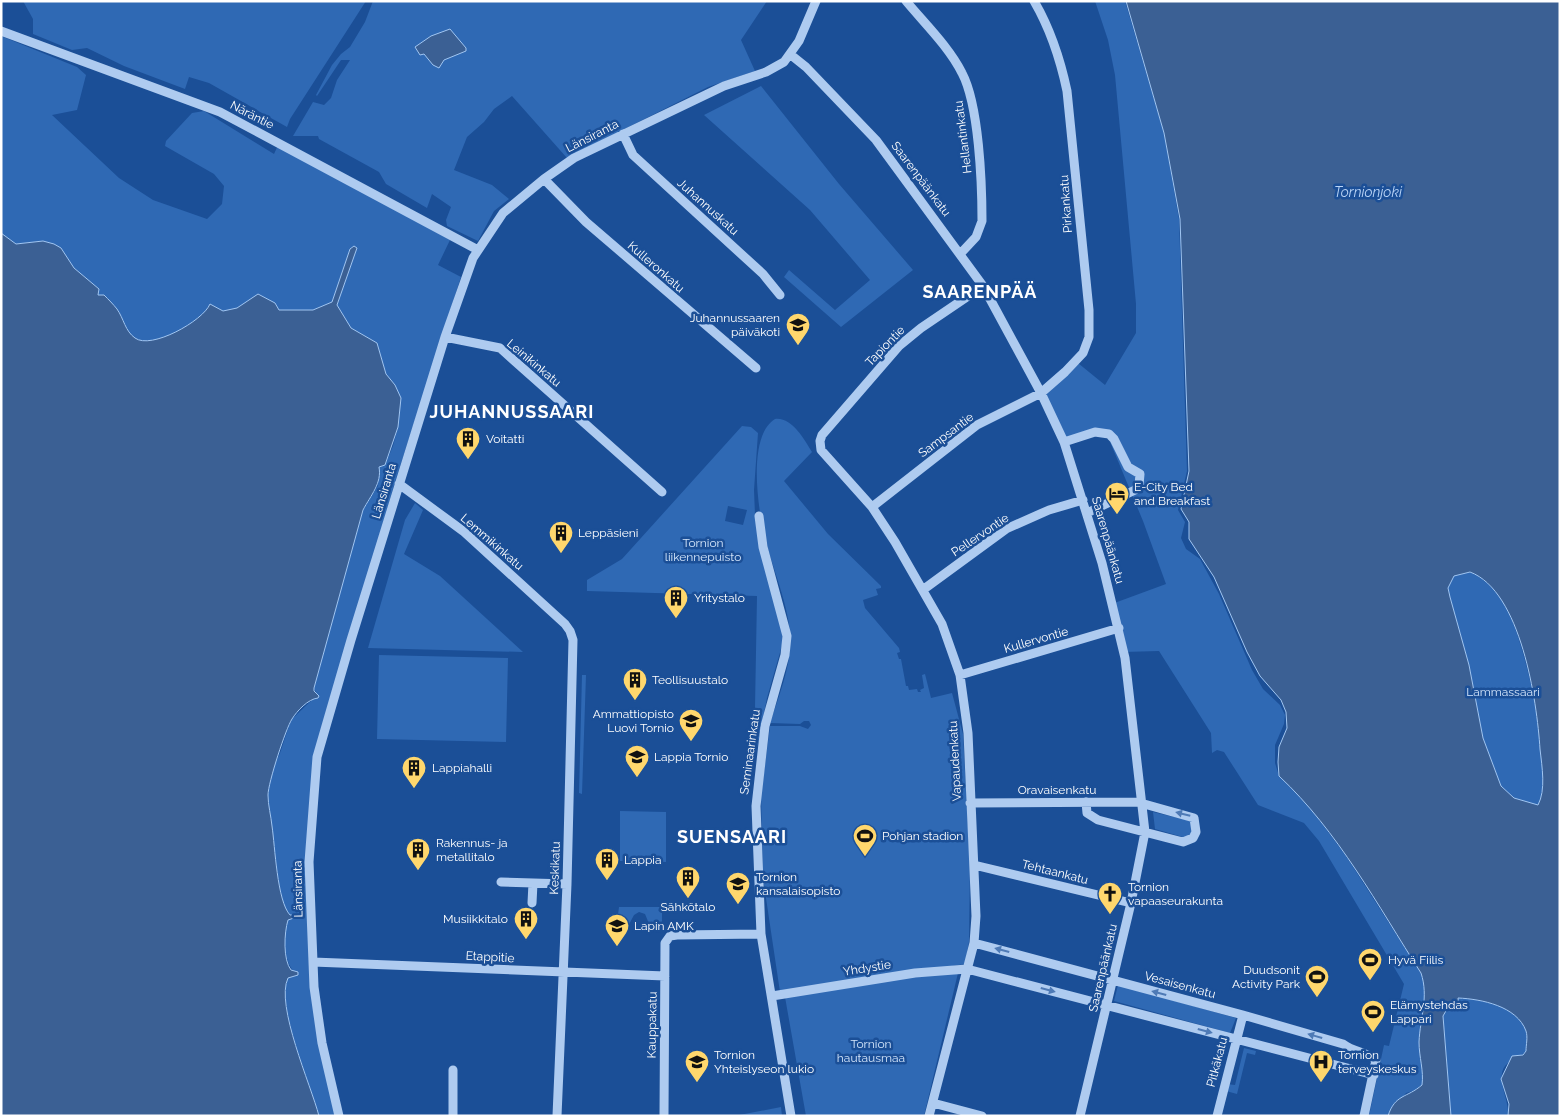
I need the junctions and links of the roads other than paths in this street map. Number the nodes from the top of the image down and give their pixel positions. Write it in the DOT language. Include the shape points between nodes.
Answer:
graph roads {
  1 [pos="816,1"];
  2 [pos="906,1"];
  3 [pos="1034,1"];
  4 [pos="1,31"];
  5 [pos="791,55"];
  6 [pos="622,134"];
  7 [pos="544,179"];
  8 [pos="478,250"];
  9 [pos="961,253"];
  10 [pos="983,286"];
  11 [pos="780,295"];
  12 [pos="445,337"];
  13 [pos="756,368"];
  14 [pos="1041,393"];
  15 [pos="820,441"];
  16 [pos="1064,442"];
  17 [pos="399,484"];
  18 [pos="662,492"];
  19 [pos="1083,500"];
  20 [pos="872,507"];
  21 [pos="1088,512"];
  22 [pos="759,516"];
  23 [pos="924,589"];
  24 [pos="565,624"];
  25 [pos="1119,628"];
  26 [pos="960,675"];
  27 [pos="1086,802"];
  28 [pos="970,803"];
  29 [pos="1142,803"];
  30 [pos="1145,832"];
  31 [pos="974,865"];
  32 [pos="501,882"];
  33 [pos="533,883"];
  34 [pos="567,884"];
  35 [pos="532,903"];
  36 [pos="1131,903"];
  37 [pos="761,934"];
  38 [pos="974,943"];
  39 [pos="313,962"];
  40 [pos="967,969"];
  41 [pos="563,973"];
  42 [pos="665,976"];
  43 [pos="1113,981"];
  44 [pos="772,996"];
  45 [pos="1107,1006"];
  46 [pos="1243,1015"];
  47 [pos="1236,1039"];
  48 [pos="453,1070"];
  49 [pos="1374,1075"];
  50 [pos="933,1103"];
  51 [pos="339,1116"];
  52 [pos="453,1116"];
  53 [pos="558,1116"];
  54 [pos="664,1116"];
  55 [pos="791,1116"];
  56 [pos="929,1116"];
  57 [pos="982,1116"];
  58 [pos="1080,1116"];
  59 [pos="1217,1116"];
  60 [pos="1364,1116"];
  1 -- 5 [label="street"];
  2 -- 9 [label="street, Hellantinkatu" via="950,54 969,87 982,221 976,237"];
  3 -- 14 [label="street, Pirkankatu" via="1048,26 1061,61 1067,91 1089,310 1089,337 1083,353"];
  4 -- 8 [label="street, Näräntie" via="220,112"];
  5 -- 6 [label="street, Länsiranta" via="766,72 724,86"];
  5 -- 9 [label="street, Saarenpäänkatu" via="876,140"];
  6 -- 7 [label="street, Länsiranta" via="574,158"];
  6 -- 11 [label="street, Juhannuskatu" via="633,155 763,274"];
  7 -- 8 [label="street, Länsiranta" via="503,214"];
  7 -- 13 [label="street, Kulleronkatu" via="586,222"];
  8 -- 12 [label="street, Länsiranta"];
  9 -- 10 [label="street, Saarenpäänkatu"];
  10 -- 14 [label="street, Saarenpäänkatu"];
  10 -- 15 [label="street, Tapiontie" via="899,346"];
  12 -- 17 [label="street, Länsiranta"];
  12 -- 18 [label="street, Leinikinkatu" via="500,348"];
  14 -- 16 [label="street, Saarenpäänkatu"];
  14 -- 20 [label="street, Sampsantie" via="977,425"];
  15 -- 20 [label="street, Vapaudenkatu" via="821,450"];
  16 -- 19 [label="street, Saarenpäänkatu"];
  16 -- 21 [label="street" via="1095,432 1109,434 1128,467 1140,474 1135,490"];
  17 -- 24 [label="street, Lemmikinkatu" via="463,531"];
  17 -- 39 [label="street, Länsiranta" via="317,757 309,862"];
  19 -- 21 [label="street, Saarenpäänkatu"];
  19 -- 23 [label="street, Pellervontie" via="1049,510 1006,529"];
  20 -- 23 [label="street, Vapaudenkatu"];
  21 -- 25 [label="street, Saarenpäänkatu"];
  22 -- 37 [label="street, Seminaarinkatu" via="763,547 787,636 785,655 764,726 757,782 756,845"];
  23 -- 26 [label="street, Vapaudenkatu" via="942,624"];
  24 -- 34 [label="street, Keskikatu" via="570,631 574,655"];
  25 -- 26 [label="street, Kullervontie"];
  25 -- 29 [label="street, Saarenpäänkatu"];
  26 -- 28 [label="street, Vapaudenkatu" via="968,733"];
  27 -- 28 [label="street, Oravaisenkatu"];
  27 -- 29 [label="street, Oravaisenkatu"];
  27 -- 30 [label="street" via="1087,813 1094,818"];
  28 -- 31 [label="street, Vapaudenkatu"];
  29 -- 30 [label="street, Saarenpäänkatu"];
  30 -- 29 [label="street, Oravaisenkatu, one-way" via="1186,842 1193,838 1196,824 1194,818"];
  30 -- 36 [label="street, Saarenpäänkatu"];
  31 -- 36 [label="street, Tehtaankatu"];
  31 -- 38 [label="street, Vapaudenkatu"];
  32 -- 33 [label="street"];
  33 -- 34 [label="street"];
  33 -- 35 [label="street"];
  34 -- 41 [label="street, Keskikatu"];
  36 -- 43 [label="street, Saarenpäänkatu"];
  37 -- 42 [label="street, Kauppakatu" via="670,936 665,943"];
  37 -- 44 [label="street, Seminaarinkatu"];
  38 -- 40 [label="street, Vapaudenkatu"];
  43 -- 38 [label="street, Vesaisenkatu, one-way"];
  39 -- 41 [label="street, Etappitie"];
  39 -- 51 [label="street, Länsiranta" via="322,1043"];
  40 -- 44 [label="street, Yhdystie" via="915,973"];
  40 -- 45 [label="street, one-way"];
  40 -- 50 [label="street, Vapaudenkatu"];
  41 -- 42 [label="street, Etappitie"];
  41 -- 53 [label="street, Keskikatu"];
  42 -- 54 [label="street, Kauppakatu"];
  43 -- 45 [label="street, Saarenpäänkatu"];
  46 -- 43 [label="street, Vesaisenkatu, one-way"];
  44 -- 55 [label="street, Seminaarinkatu"];
  45 -- 47 [label="street, one-way"];
  45 -- 58 [label="street, Saarenpäänkatu"];
  46 -- 47 [label="street, Pitkäkatu"];
  49 -- 46 [label="street, Vesaisenkatu, one-way" via="1376,1060 1373,1057 1352,1051 1343,1044"];
  47 -- 49 [label="street"];
  47 -- 59 [label="street, Pitkäkatu"];
  48 -- 52 [label="street"];
  49 -- 60 [label="street"];
  50 -- 56 [label="street, Vapaudenkatu"];
  50 -- 57 [label="street"];
}
